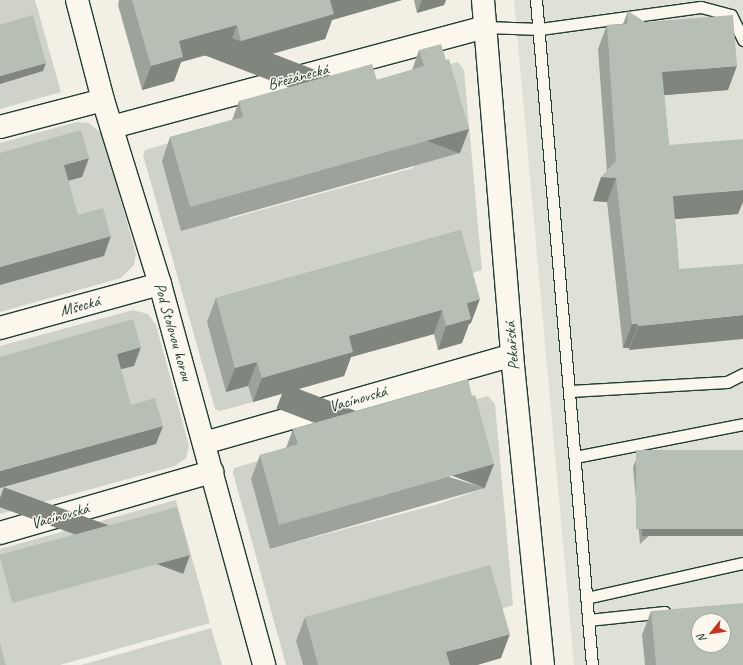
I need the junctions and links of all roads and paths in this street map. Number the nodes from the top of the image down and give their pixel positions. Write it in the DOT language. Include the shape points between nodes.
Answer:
graph roads {
  1 [pos="77,0"];
  2 [pos="483,0"];
  3 [pos="536,0"];
  4 [pos="485,27"];
  5 [pos="540,29"];
  6 [pos="743,40"];
  7 [pos="103,100"];
  8 [pos="0,127"];
  9 [pos="112,127"];
  10 [pos="160,284"];
  11 [pos="0,328"];
  12 [pos="512,355"];
  13 [pos="743,374"];
  14 [pos="570,391"];
  15 [pos="743,424"];
  16 [pos="204,443"];
  17 [pos="575,457"];
  18 [pos="212,472"];
  19 [pos="0,533"];
  20 [pos="743,563"];
  21 [pos="586,598"];
  22 [pos="680,610"];
  23 [pos="588,620"];
  24 [pos="264,665"];
  25 [pos="543,665"];
  26 [pos="592,665"];
  1 -- 7 [label="street, Pod Stolovou horou"];
  2 -- 4 [label="street, Pekařská"];
  3 -- 5 [label="lane"];
  4 -- 5 [label="lane"];
  4 -- 9 [label="street, Břežánecká"];
  4 -- 12 [label="street, Pekařská"];
  5 -- 6 [label="lane" via="701,7 731,15"];
  5 -- 14 [label="lane"];
  7 -- 8 [label="street"];
  7 -- 9 [label="street, Pod Stolovou horou"];
  9 -- 10 [label="street, Pod Stolovou horou"];
  10 -- 11 [label="street, Mšecká"];
  10 -- 16 [label="street, Pod Stolovou horou"];
  12 -- 16 [label="street, Vacínovská"];
  12 -- 25 [label="street, Pekařská"];
  13 -- 14 [label="lane" via="726,382"];
  14 -- 17 [label="lane"];
  15 -- 17 [label="lane"];
  16 -- 18 [label="street, Pod Stolovou horou"];
  17 -- 21 [label="lane"];
  18 -- 19 [label="street, Vacínovská"];
  18 -- 24 [label="street, Pod Stolovou horou"];
  20 -- 21 [label="lane"];
  21 -- 23 [label="lane"];
  22 -- 23 [label="lane"];
  23 -- 26 [label="lane"];
}
